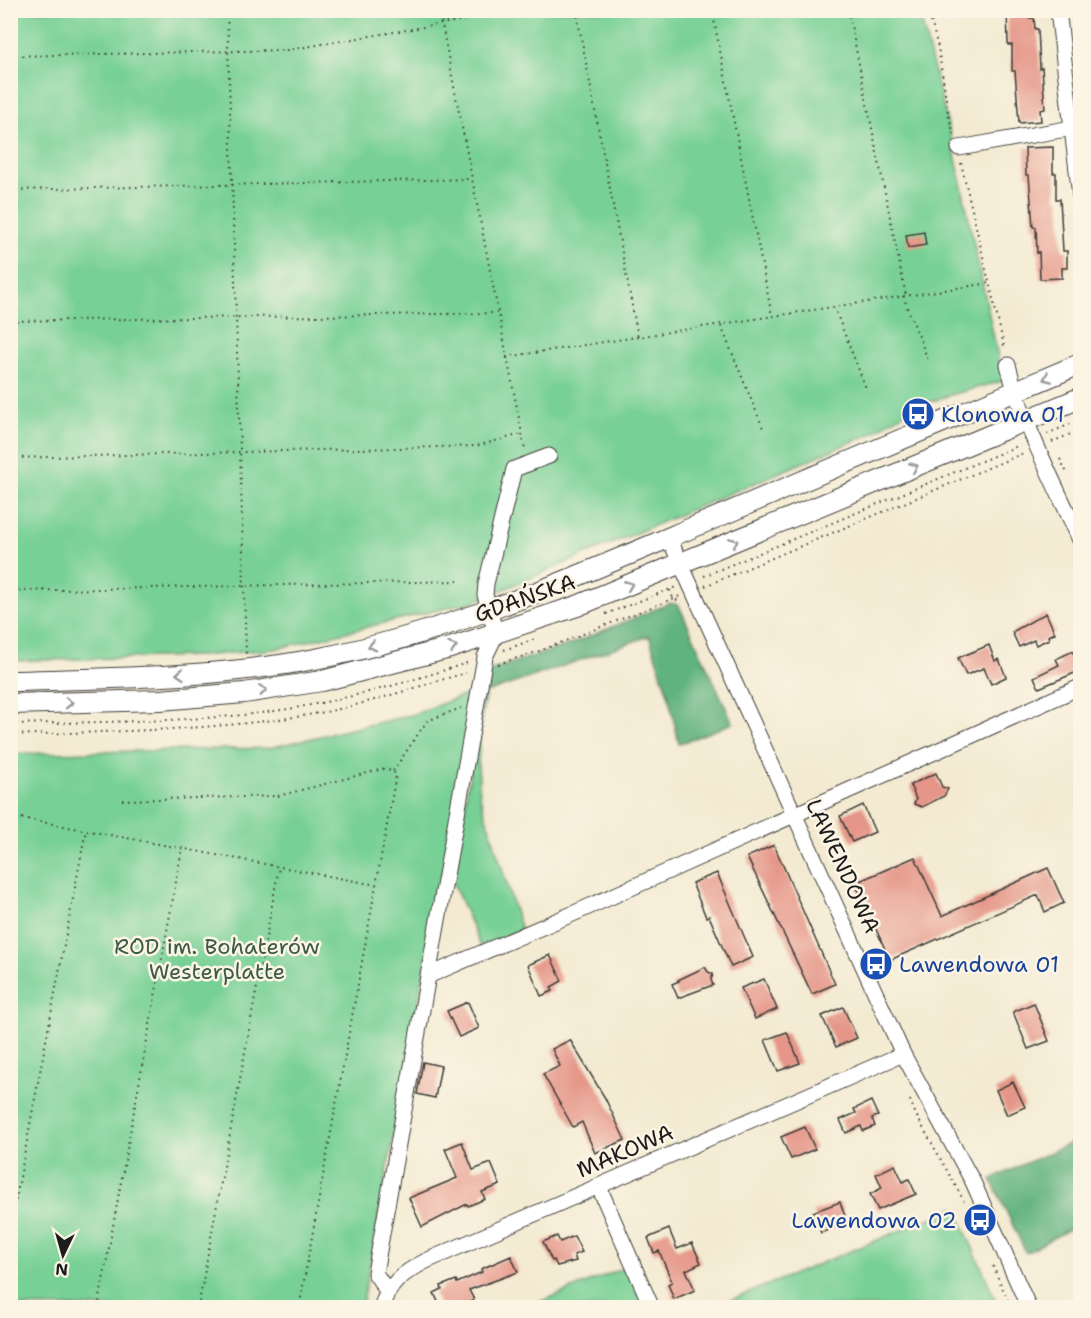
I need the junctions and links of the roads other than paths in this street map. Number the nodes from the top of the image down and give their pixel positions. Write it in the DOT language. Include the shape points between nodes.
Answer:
graph roads {
  1 [pos="1058,10"];
  2 [pos="1072,128"];
  3 [pos="958,148"];
  4 [pos="1080,196"];
  5 [pos="1080,364"];
  6 [pos="1008,365"];
  7 [pos="1014,392"];
  8 [pos="1080,398"];
  9 [pos="1026,421"];
  10 [pos="549,456"];
  11 [pos="669,538"];
  12 [pos="1080,540"];
  13 [pos="684,573"];
  14 [pos="490,611"];
  15 [pos="496,634"];
  16 [pos="10,681"];
  17 [pos="1080,687"];
  18 [pos="10,704"];
  19 [pos="794,814"];
  20 [pos="430,975"];
  21 [pos="903,1054"];
  22 [pos="599,1187"];
  23 [pos="387,1291"];
  24 [pos="381,1308"];
  25 [pos="652,1308"];
  26 [pos="1029,1308"];
  1 -- 2 [label="street"];
  2 -- 3 [label="street"];
  2 -- 4 [label="street"];
  5 -- 7 [label="main road, GDAŃSKA, one-way"];
  6 -- 7 [label="street"];
  7 -- 9 [label="street"];
  7 -- 11 [label="main road, GDAŃSKA"];
  8 -- 9 [label="main road, GDAŃSKA"];
  9 -- 12 [label="street"];
  13 -- 9 [label="main road, GDAŃSKA, one-way"];
  10 -- 14 [label="street" via="514,469 486,584"];
  11 -- 13 [label="street, LAWENDOWA"];
  11 -- 14 [label="main road, GDAŃSKA"];
  15 -- 13 [label="main road, GDAŃSKA, one-way"];
  13 -- 19 [label="street, LAWENDOWA"];
  14 -- 15 [label="street"];
  14 -- 16 [label="main road, GDAŃSKA, one-way" via="394,641 315,659 246,669"];
  18 -- 15 [label="main road, GDAŃSKA, one-way" via="160,700 244,693 322,681 399,663"];
  15 -- 20 [label="street" via="485,657"];
  17 -- 19 [label="street"];
  19 -- 20 [label="street"];
  19 -- 21 [label="street, LAWENDOWA"];
  20 -- 23 [label="street" via="375,1273"];
  21 -- 22 [label="street, MAKOWA"];
  21 -- 26 [label="street, LAWENDOWA" via="973,1182"];
  22 -- 23 [label="street, MAKOWA" via="426,1262 404,1273"];
  22 -- 25 [label="street"];
  23 -- 24 [label="street, MAKOWA"];
}
